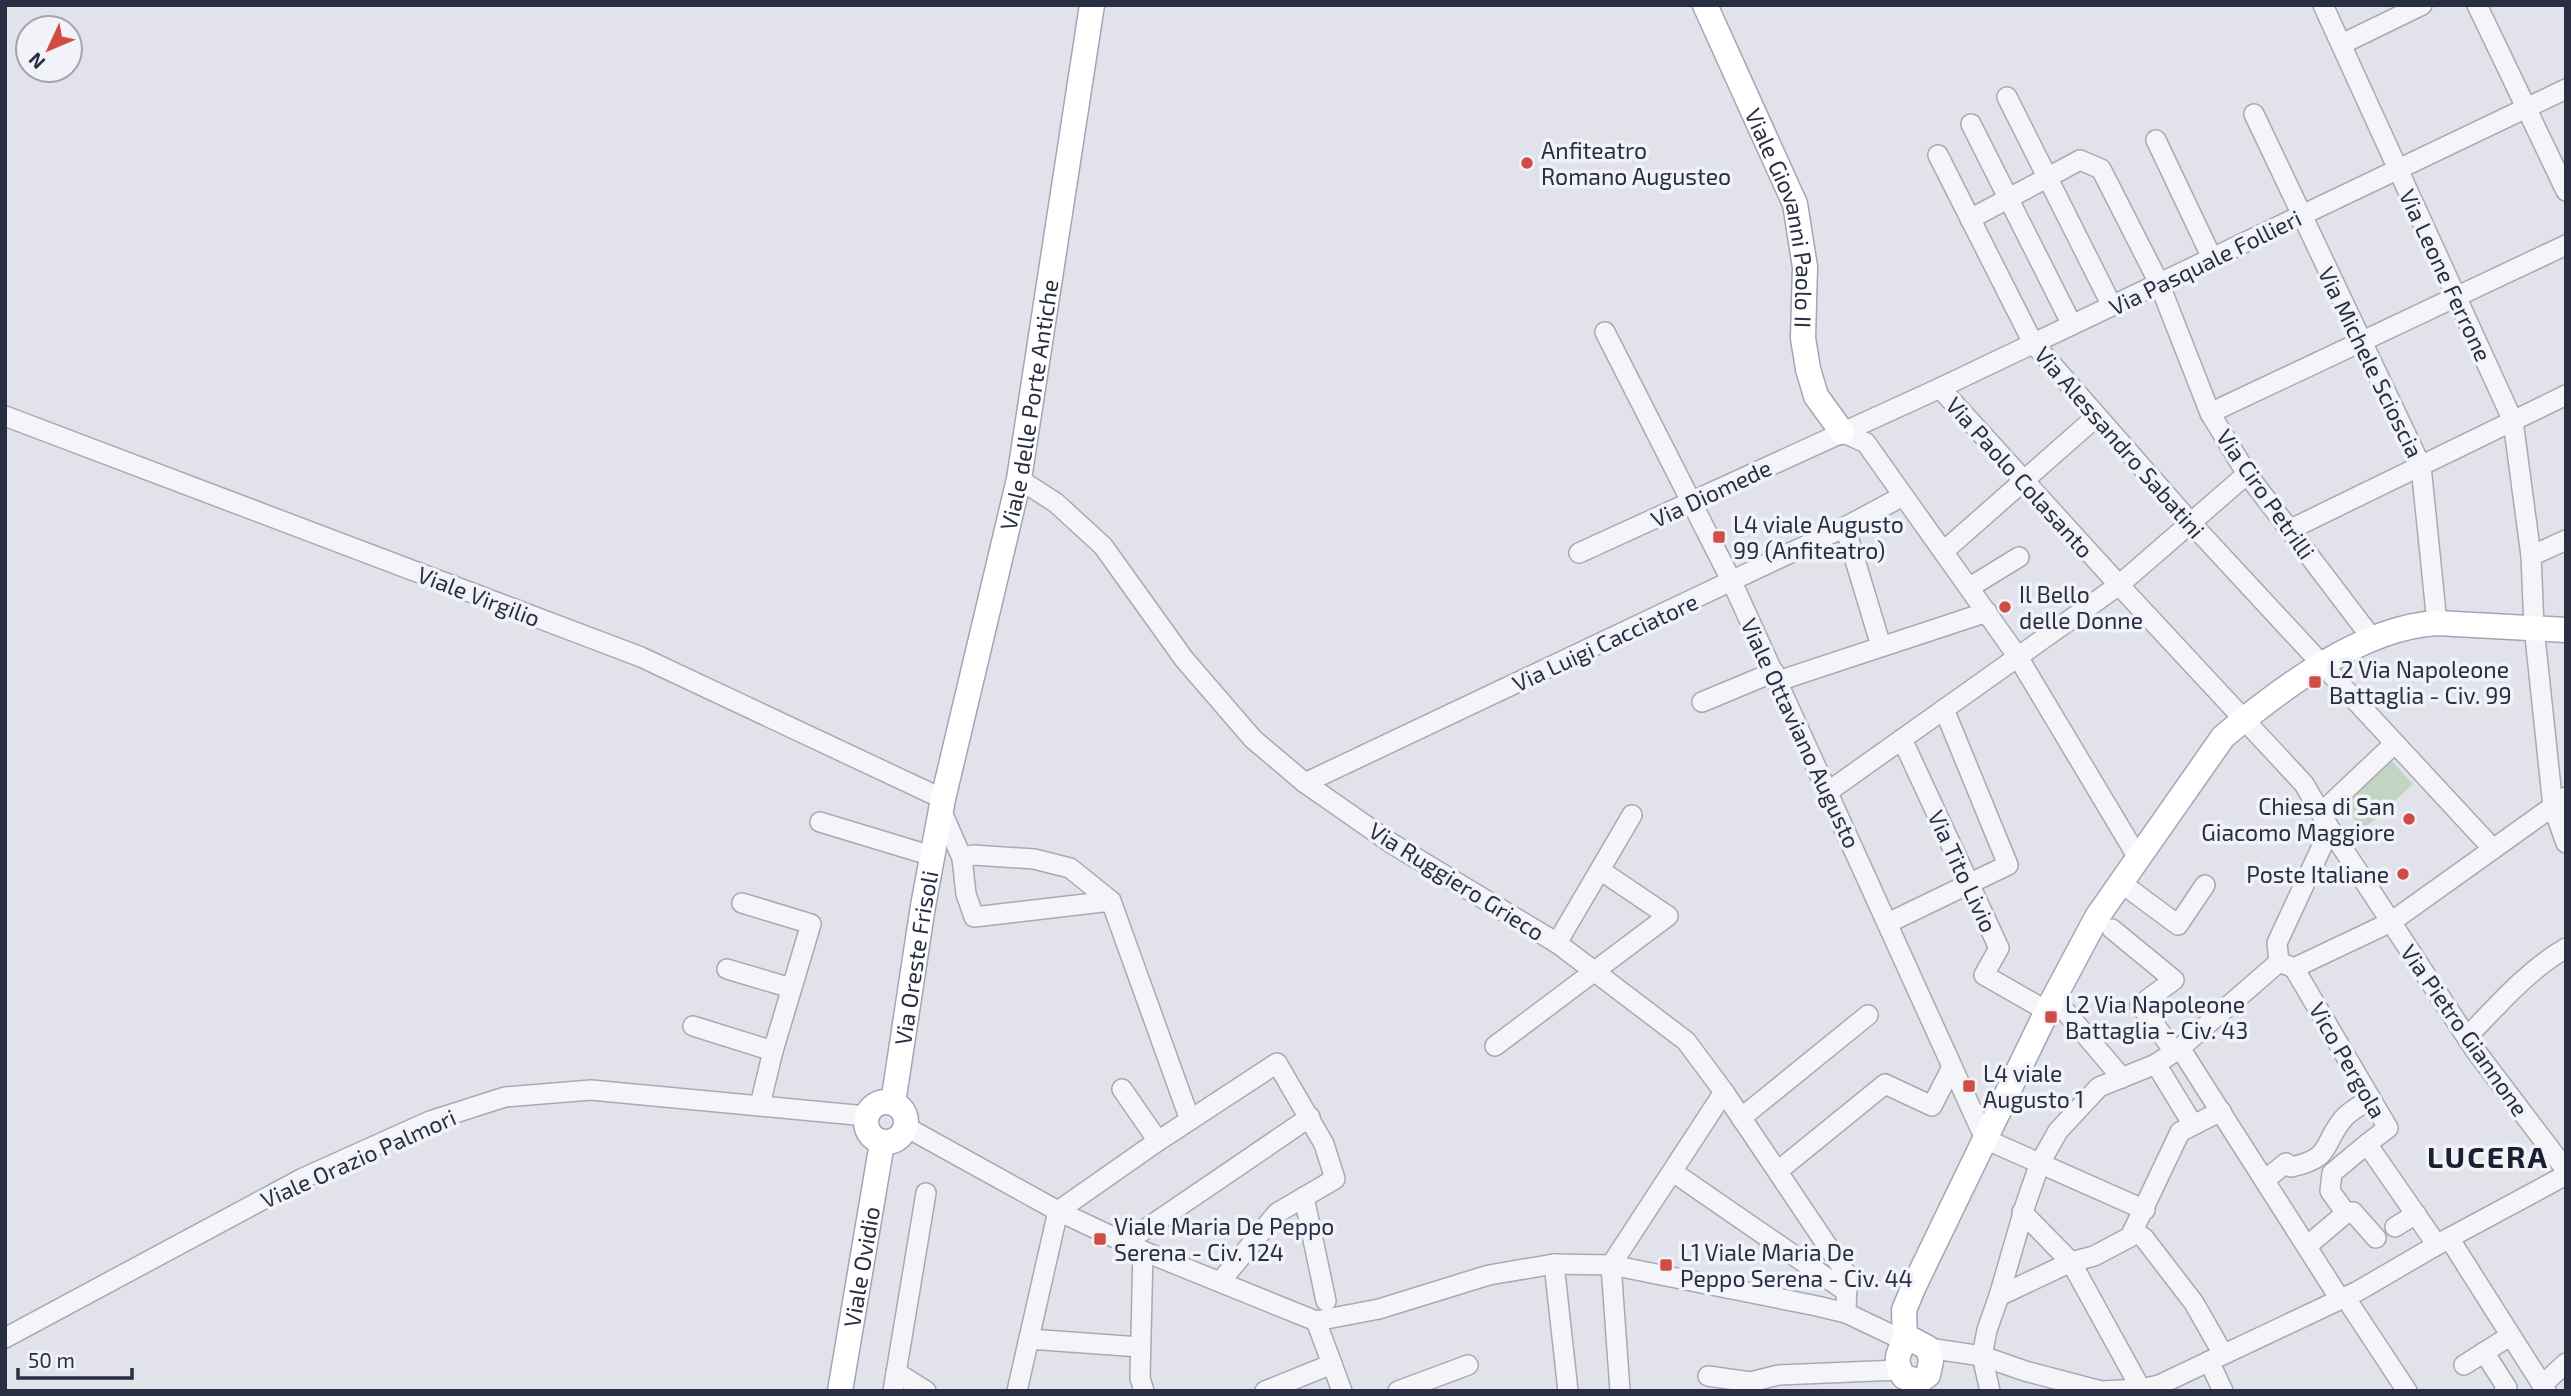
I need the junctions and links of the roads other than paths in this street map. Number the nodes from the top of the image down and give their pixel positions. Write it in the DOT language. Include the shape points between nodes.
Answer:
graph roads {
  1 [pos="1092,5"];
  2 [pos="1705,5"];
  3 [pos="2323,5"];
  4 [pos="2422,5"];
  5 [pos="2477,5"];
  6 [pos="2342,44"];
  7 [pos="2566,89"];
  8 [pos="2007,97"];
  9 [pos="2525,108"];
  10 [pos="2254,114"];
  11 [pos="1971,124"];
  12 [pos="2156,140"];
  13 [pos="1938,155"];
  14 [pos="2397,170"];
  15 [pos="2049,177"];
  16 [pos="2566,191"];
  17 [pos="2009,198"];
  18 [pos="2301,216"];
  19 [pos="1970,219"];
  20 [pos="2566,245"];
  21 [pos="2212,258"];
  22 [pos="2159,283"];
  23 [pos="2456,297"];
  24 [pos="2112,306"];
  25 [pos="2072,325"];
  26 [pos="1605,332"];
  27 [pos="2362,341"];
  28 [pos="2033,344"];
  29 [pos="1940,388"];
  30 [pos="2566,395"];
  31 [pos="2210,413"];
  32 [pos="5,416"];
  33 [pos="2096,417"];
  34 [pos="2513,421"];
  35 [pos="1842,432"];
  36 [pos="2421,466"];
  37 [pos="2247,474"];
  38 [pos="1019,479"];
  39 [pos="2023,481"];
  40 [pos="1903,496"];
  41 [pos="1693,502"];
  42 [pos="2191,523"];
  43 [pos="1845,527"];
  44 [pos="2289,530"];
  45 [pos="2566,540"];
  46 [pos="1944,551"];
  47 [pos="1579,553"];
  48 [pos="2531,556"];
  49 [pos="2019,557"];
  50 [pos="1732,582"];
  51 [pos="2119,585"];
  52 [pos="1970,587"];
  53 [pos="1987,612"];
  54 [pos="2438,623"];
  55 [pos="2534,627"];
  56 [pos="2566,630"];
  57 [pos="2371,637"];
  58 [pos="1881,646"];
  59 [pos="2018,657"];
  60 [pos="2321,665"];
  61 [pos="1776,677"];
  62 [pos="1702,702"];
  63 [pos="1944,709"];
  64 [pos="2244,719"];
  65 [pos="1902,739"];
  66 [pos="2394,744"];
  67 [pos="1305,783"];
  68 [pos="1829,791"];
  69 [pos="2559,802"];
  70 [pos="943,806"];
  71 [pos="1632,815"];
  72 [pos="2326,820"];
  73 [pos="820,822"];
  74 [pos="2566,843"];
  75 [pos="2493,849"];
  76 [pos="932,856"];
  77 [pos="2137,856"];
  78 [pos="962,858"];
  79 [pos="1600,870"];
  80 [pos="2120,882"];
  81 [pos="1969,884"];
  82 [pos="2205,885"];
  83 [pos="1111,901"];
  84 [pos="742,903"];
  85 [pos="2390,922"];
  86 [pos="1888,923"];
  87 [pos="2112,929"];
  88 [pos="1557,943"];
  89 [pos="2566,948"];
  90 [pos="2286,965"];
  91 [pos="727,969"];
  92 [pos="1595,971"];
  93 [pos="791,988"];
  94 [pos="2051,1005"];
  95 [pos="1868,1014"];
  96 [pos="692,1026"];
  97 [pos="2467,1037"];
  98 [pos="1495,1046"];
  99 [pos="2177,1050"];
  100 [pos="773,1051"];
  101 [pos="2156,1064"];
  102 [pos="1952,1067"];
  103 [pos="2122,1078"];
  104 [pos="1122,1089"];
  105 [pos="1724,1092"];
  106 [pos="2371,1099"];
  107 [pos="893,1103"];
  108 [pos="760,1105"];
  109 [pos="2221,1111"];
  110 [pos="866,1116"];
  111 [pos="1310,1117"];
  112 [pos="1741,1118"];
  113 [pos="1190,1120"];
  114 [pos="2193,1125"];
  115 [pos="906,1127"];
  116 [pos="1985,1139"];
  117 [pos="1158,1141"];
  118 [pos="882,1143"];
  119 [pos="2367,1144"];
  120 [pos="2324,1151"];
  121 [pos="2040,1163"];
  122 [pos="2566,1170"];
  123 [pos="1778,1171"];
  124 [pos="1673,1172"];
  125 [pos="2332,1173"];
  126 [pos="2566,1175"];
  127 [pos="2265,1180"];
  128 [pos="926,1193"];
  129 [pos="1304,1197"];
  130 [pos="2024,1207"];
  131 [pos="2145,1210"];
  132 [pos="1058,1211"];
  133 [pos="2346,1213"];
  134 [pos="2416,1214"];
  135 [pos="2395,1227"];
  136 [pos="2133,1231"];
  137 [pos="2376,1238"];
  138 [pos="2443,1241"];
  139 [pos="2307,1246"];
  140 [pos="1134,1247"];
  141 [pos="2071,1262"];
  142 [pos="1554,1264"];
  143 [pos="1611,1265"];
  144 [pos="1220,1282"];
  145 [pos="1847,1292"];
  146 [pos="1999,1296"];
  147 [pos="2343,1298"];
  148 [pos="1326,1301"];
  149 [pos="1904,1310"];
  150 [pos="1846,1313"];
  151 [pos="1316,1321"];
  152 [pos="1872,1324"];
  153 [pos="2510,1336"];
  154 [pos="5,1338"];
  155 [pos="1029,1339"];
  156 [pos="1140,1347"];
  157 [pos="1956,1352"];
  158 [pos="2484,1352"];
  159 [pos="1982,1356"];
  160 [pos="2216,1358"];
  161 [pos="2566,1363"];
  162 [pos="1332,1364"];
  163 [pos="1468,1365"];
  164 [pos="2464,1365"];
  165 [pos="1910,1369"];
  166 [pos="2025,1371"];
  167 [pos="1708,1376"];
  168 [pos="894,1381"];
  169 [pos="1286,1387"];
  170 [pos="2544,1388"];
  171 [pos="2141,1390"];
  172 [pos="840,1391"];
  173 [pos="926,1391"];
  174 [pos="1017,1391"];
  175 [pos="1144,1391"];
  176 [pos="1265,1391"];
  177 [pos="1342,1391"];
  178 [pos="1398,1391"];
  179 [pos="1568,1391"];
  180 [pos="1620,1391"];
  181 [pos="1990,1391"];
  182 [pos="2033,1391"];
  183 [pos="2223,1391"];
  184 [pos="2407,1391"];
  185 [pos="2504,1391"];
  1 -- 38 [label="main road, Viale delle Porte Antiche"];
  2 -- 35 [label="main road, Viale Giovanni Paolo II" via="1794,204 1805,267 1803,338 1808,369 1816,396"];
  3 -- 6 [label="street, Via Leone Ferrone"];
  4 -- 6 [label="street"];
  5 -- 9 [label="street"];
  6 -- 14 [label="street, Via Leone Ferrone"];
  7 -- 9 [label="street, Via Pasquale Follieri"];
  8 -- 15 [label="street"];
  9 -- 14 [label="street, Via Pasquale Follieri"];
  9 -- 16 [label="street"];
  10 -- 18 [label="street, Via Michele Scioscia"];
  11 -- 17 [label="street"];
  12 -- 21 [label="street"];
  13 -- 19 [label="street, Via Alessandro Sabatini"];
  14 -- 18 [label="street, Via Pasquale Follieri"];
  14 -- 23 [label="street, Via Leone Ferrone"];
  15 -- 17 [label="street, Via Ciro Petrilli"];
  15 -- 22 [label="street, Via Ciro Petrilli" via="2080,160 2101,169"];
  15 -- 24 [label="street"];
  17 -- 19 [label="street, Via Ciro Petrilli"];
  17 -- 25 [label="street"];
  18 -- 21 [label="street, Via Pasquale Follieri"];
  18 -- 27 [label="street, Via Michele Scioscia"];
  19 -- 28 [label="street, Via Alessandro Sabatini"];
  20 -- 23 [label="street"];
  21 -- 22 [label="street, Via Pasquale Follieri"];
  22 -- 24 [label="street, Via Pasquale Follieri"];
  22 -- 31 [label="street, Via Ciro Petrilli"];
  23 -- 27 [label="street"];
  23 -- 34 [label="street, Via Leone Ferrone"];
  24 -- 25 [label="street, Via Pasquale Follieri"];
  25 -- 28 [label="street, Via Pasquale Follieri"];
  26 -- 41 [label="street, Viale Ottaviano Augusto"];
  27 -- 31 [label="street"];
  27 -- 36 [label="street, Via Michele Scioscia"];
  28 -- 29 [label="street, Via Pasquale Follieri"];
  28 -- 33 [label="street, Via Alessandro Sabatini"];
  29 -- 35 [label="street, Via Pasquale Follieri"];
  29 -- 39 [label="street, Via Paolo Colasanto"];
  30 -- 34 [label="street"];
  31 -- 37 [label="street, Via Ciro Petrilli"];
  32 -- 70 [label="street, Viale Virgilio" via="641,657"];
  33 -- 39 [label="street"];
  33 -- 42 [label="street, Via Alessandro Sabatini"];
  34 -- 36 [label="street"];
  34 -- 48 [label="street, Via Leone Ferrone"];
  35 -- 40 [label="street" via="1866,443"];
  35 -- 41 [label="street, Via Diomede"];
  36 -- 44 [label="street"];
  36 -- 54 [label="street, Via Michele Scioscia"];
  37 -- 42 [label="street"];
  37 -- 44 [label="street, Via Ciro Petrilli"];
  38 -- 67 [label="street, Via Ruggiero Grieco" via="1056,503 1102,546 1184,659 1254,739"];
  38 -- 70 [label="main road, Viale delle Porte Antiche"];
  39 -- 46 [label="street"];
  39 -- 51 [label="street, Via Paolo Colasanto"];
  40 -- 43 [label="street, Via Luigi Cacciatore"];
  40 -- 46 [label="street"];
  41 -- 47 [label="street, Via Diomede"];
  41 -- 50 [label="street, Viale Ottaviano Augusto"];
  42 -- 51 [label="street"];
  42 -- 60 [label="street, Via Alessandro Sabatini"];
  43 -- 50 [label="street, Via Luigi Cacciatore"];
  43 -- 58 [label="street"];
  44 -- 57 [label="street, Via Ciro Petrilli"];
  45 -- 48 [label="street"];
  46 -- 52 [label="street"];
  48 -- 55 [label="street, Via Leone Ferrone"];
  49 -- 52 [label="street"];
  50 -- 61 [label="street, Viale Ottaviano Augusto"];
  50 -- 67 [label="street, Via Luigi Cacciatore"];
  51 -- 59 [label="street"];
  51 -- 64 [label="street, Via Paolo Colasanto"];
  52 -- 53 [label="street"];
  53 -- 58 [label="street"];
  53 -- 59 [label="street"];
  54 -- 55 [label="main road"];
  54 -- 57 [label="main road"];
  55 -- 56 [label="main road"];
  55 -- 69 [label="street, Via Leone Ferrone"];
  57 -- 60 [label="main road"];
  58 -- 61 [label="street"];
  59 -- 63 [label="street"];
  59 -- 77 [label="street"];
  60 -- 64 [label="main road"];
  60 -- 66 [label="street, Via Alessandro Sabatini"];
  61 -- 62 [label="street"];
  61 -- 68 [label="street, Viale Ottaviano Augusto"];
  63 -- 65 [label="street"];
  63 -- 81 [label="street" via="2008,865"];
  64 -- 72 [label="street, Via Paolo Colasanto" via="2304,784"];
  64 -- 77 [label="main road" via="2223,737"];
  65 -- 68 [label="street"];
  65 -- 81 [label="street, Via Tito Livio"];
  66 -- 72 [label="street"];
  66 -- 75 [label="street, Via Alessandro Sabatini"];
  67 -- 88 [label="street, Via Ruggiero Grieco" via="1391,843"];
  68 -- 86 [label="street, Viale Ottaviano Augusto"];
  69 -- 74 [label="street, Via Leone Ferrone"];
  69 -- 75 [label="street"];
  70 -- 76 [label="main road, Via Oreste Frisoli"];
  70 -- 78 [label="street, Via Oreste Frisoli"];
  71 -- 79 [label="street"];
  72 -- 85 [label="street, Via Pietro Giannone"];
  72 -- 90 [label="street" via="2277,943"];
  73 -- 76 [label="street"];
  75 -- 85 [label="street"];
  76 -- 107 [label="main road, Via Oreste Frisoli"];
  77 -- 80 [label="main road"];
  78 -- 83 [label="street, Via Oreste Frisoli" via="1034,859 1070,868"];
  78 -- 83 [label="street, Via Oreste Frisoli" via="974,917"];
  79 -- 88 [label="street"];
  79 -- 92 [label="street" via="1668,916"];
  80 -- 82 [label="street" via="2178,925"];
  80 -- 94 [label="main road"];
  81 -- 86 [label="street"];
  81 -- 94 [label="street, Via Tito Livio" via="1999,948 1984,975"];
  83 -- 113 [label="street"];
  84 -- 93 [label="street" via="811,924"];
  85 -- 90 [label="street"];
  85 -- 97 [label="street, Via Pietro Giannone"];
  86 -- 102 [label="street, Viale Ottaviano Augusto"];
  87 -- 99 [label="street" via="2174,980 2140,1005"];
  88 -- 92 [label="street, Via Ruggiero Grieco"];
  89 -- 97 [label="street" via="2515,987"];
  90 -- 99 [label="street"];
  90 -- 106 [label="street, Vico Pergola"];
  91 -- 93 [label="street"];
  92 -- 98 [label="street"];
  92 -- 105 [label="street, Via Ruggiero Grieco" via="1686,1041"];
  93 -- 100 [label="street"];
  94 -- 103 [label="street"];
  94 -- 116 [label="main road"];
  95 -- 112 [label="street"];
  96 -- 100 [label="street"];
  97 -- 122 [label="street, Via Pietro Giannone"];
  99 -- 101 [label="street"];
  99 -- 109 [label="street"];
  100 -- 108 [label="street"];
  101 -- 103 [label="street"];
  101 -- 114 [label="street"];
  102 -- 116 [label="street, Viale Ottaviano Augusto"];
  102 -- 123 [label="street" via="1932,1106 1885,1084"];
  103 -- 121 [label="street" via="2099,1087 2058,1131"];
  104 -- 117 [label="street"];
  105 -- 112 [label="street, Via Ruggiero Grieco"];
  105 -- 124 [label="street"];
  106 -- 119 [label="street, Vico Pergola" via="2388,1128"];
  106 -- 120 [label="street" via="2343,1119"];
  107 -- 110 [label="main road" via="877,1104"];
  107 -- 115 [label="main road" via="904,1114"];
  108 -- 110 [label="street, Viale Orazio Palmori"];
  108 -- 154 [label="street, Viale Orazio Palmori" via="592,1090 505,1097 430,1121 300,1179"];
  109 -- 114 [label="street"];
  109 -- 127 [label="street"];
  110 -- 118 [label="main road" via="867,1131"];
  111 -- 113 [label="street" via="1277,1063"];
  111 -- 129 [label="street" via="1335,1179"];
  111 -- 140 [label="street"];
  112 -- 123 [label="street, Via Ruggiero Grieco"];
  113 -- 117 [label="street"];
  114 -- 131 [label="street" via="2180,1132"];
  115 -- 118 [label="main road" via="898,1139"];
  115 -- 132 [label="street"];
  116 -- 121 [label="street"];
  116 -- 149 [label="main road"];
  117 -- 132 [label="street"];
  118 -- 172 [label="main road, Viale Ovidio"];
  119 -- 125 [label="street"];
  119 -- 134 [label="street, Vico Pergola"];
  120 -- 125 [label="street"];
  120 -- 127 [label="street" via="2310,1163 2291,1167 2286,1163"];
  121 -- 130 [label="street"];
  121 -- 131 [label="street"];
  123 -- 145 [label="street, Via Ruggiero Grieco" via="1847,1275"];
  124 -- 143 [label="street"];
  124 -- 145 [label="street"];
  125 -- 133 [label="street" via="2330,1191"];
  126 -- 138 [label="street"];
  127 -- 139 [label="street"];
  128 -- 168 [label="street"];
  129 -- 144 [label="street" via="1278,1213"];
  129 -- 148 [label="street"];
  130 -- 141 [label="street"];
  130 -- 146 [label="street"];
  131 -- 136 [label="street"];
  132 -- 140 [label="street"];
  132 -- 155 [label="street"];
  133 -- 137 [label="street" via="2353,1212"];
  133 -- 139 [label="street"];
  134 -- 135 [label="street"];
  134 -- 138 [label="street, Vico Pergola"];
  136 -- 141 [label="street" via="2094,1256"];
  136 -- 160 [label="street" via="2144,1238 2194,1303"];
  138 -- 147 [label="street"];
  138 -- 153 [label="street, Vico Pergola"];
  139 -- 147 [label="street"];
  140 -- 144 [label="street"];
  140 -- 156 [label="street"];
  141 -- 146 [label="street"];
  141 -- 171 [label="street"];
  142 -- 143 [label="street"];
  142 -- 151 [label="street" via="1489,1275 1379,1309"];
  142 -- 179 [label="street"];
  143 -- 150 [label="street"];
  143 -- 180 [label="street"];
  144 -- 151 [label="street"];
  145 -- 150 [label="street, Via Ruggiero Grieco"];
  146 -- 159 [label="street"];
  147 -- 160 [label="street"];
  147 -- 184 [label="street"];
  149 -- 152 [label="street"];
  149 -- 165 [label="main road"];
  150 -- 152 [label="street"];
  151 -- 162 [label="street"];
  152 -- 165 [label="street"];
  153 -- 158 [label="street"];
  153 -- 170 [label="street, Vico Pergola"];
  155 -- 156 [label="street"];
  155 -- 174 [label="street"];
  156 -- 175 [label="street"];
  157 -- 159 [label="street"];
  157 -- 165 [label="street"];
  157 -- 165 [label="street"];
  158 -- 164 [label="street"];
  158 -- 185 [label="street" via="2507,1388"];
  159 -- 166 [label="street"];
  159 -- 181 [label="street"];
  160 -- 171 [label="street"];
  160 -- 183 [label="street"];
  161 -- 170 [label="street"];
  162 -- 169 [label="street"];
  162 -- 177 [label="street"];
  163 -- 178 [label="street"];
  165 -- 167 [label="street" via="1779,1375 1750,1382"];
  166 -- 171 [label="street" via="2101,1391"];
  166 -- 182 [label="street"];
  168 -- 173 [label="street"];
  169 -- 176 [label="street"];
}
